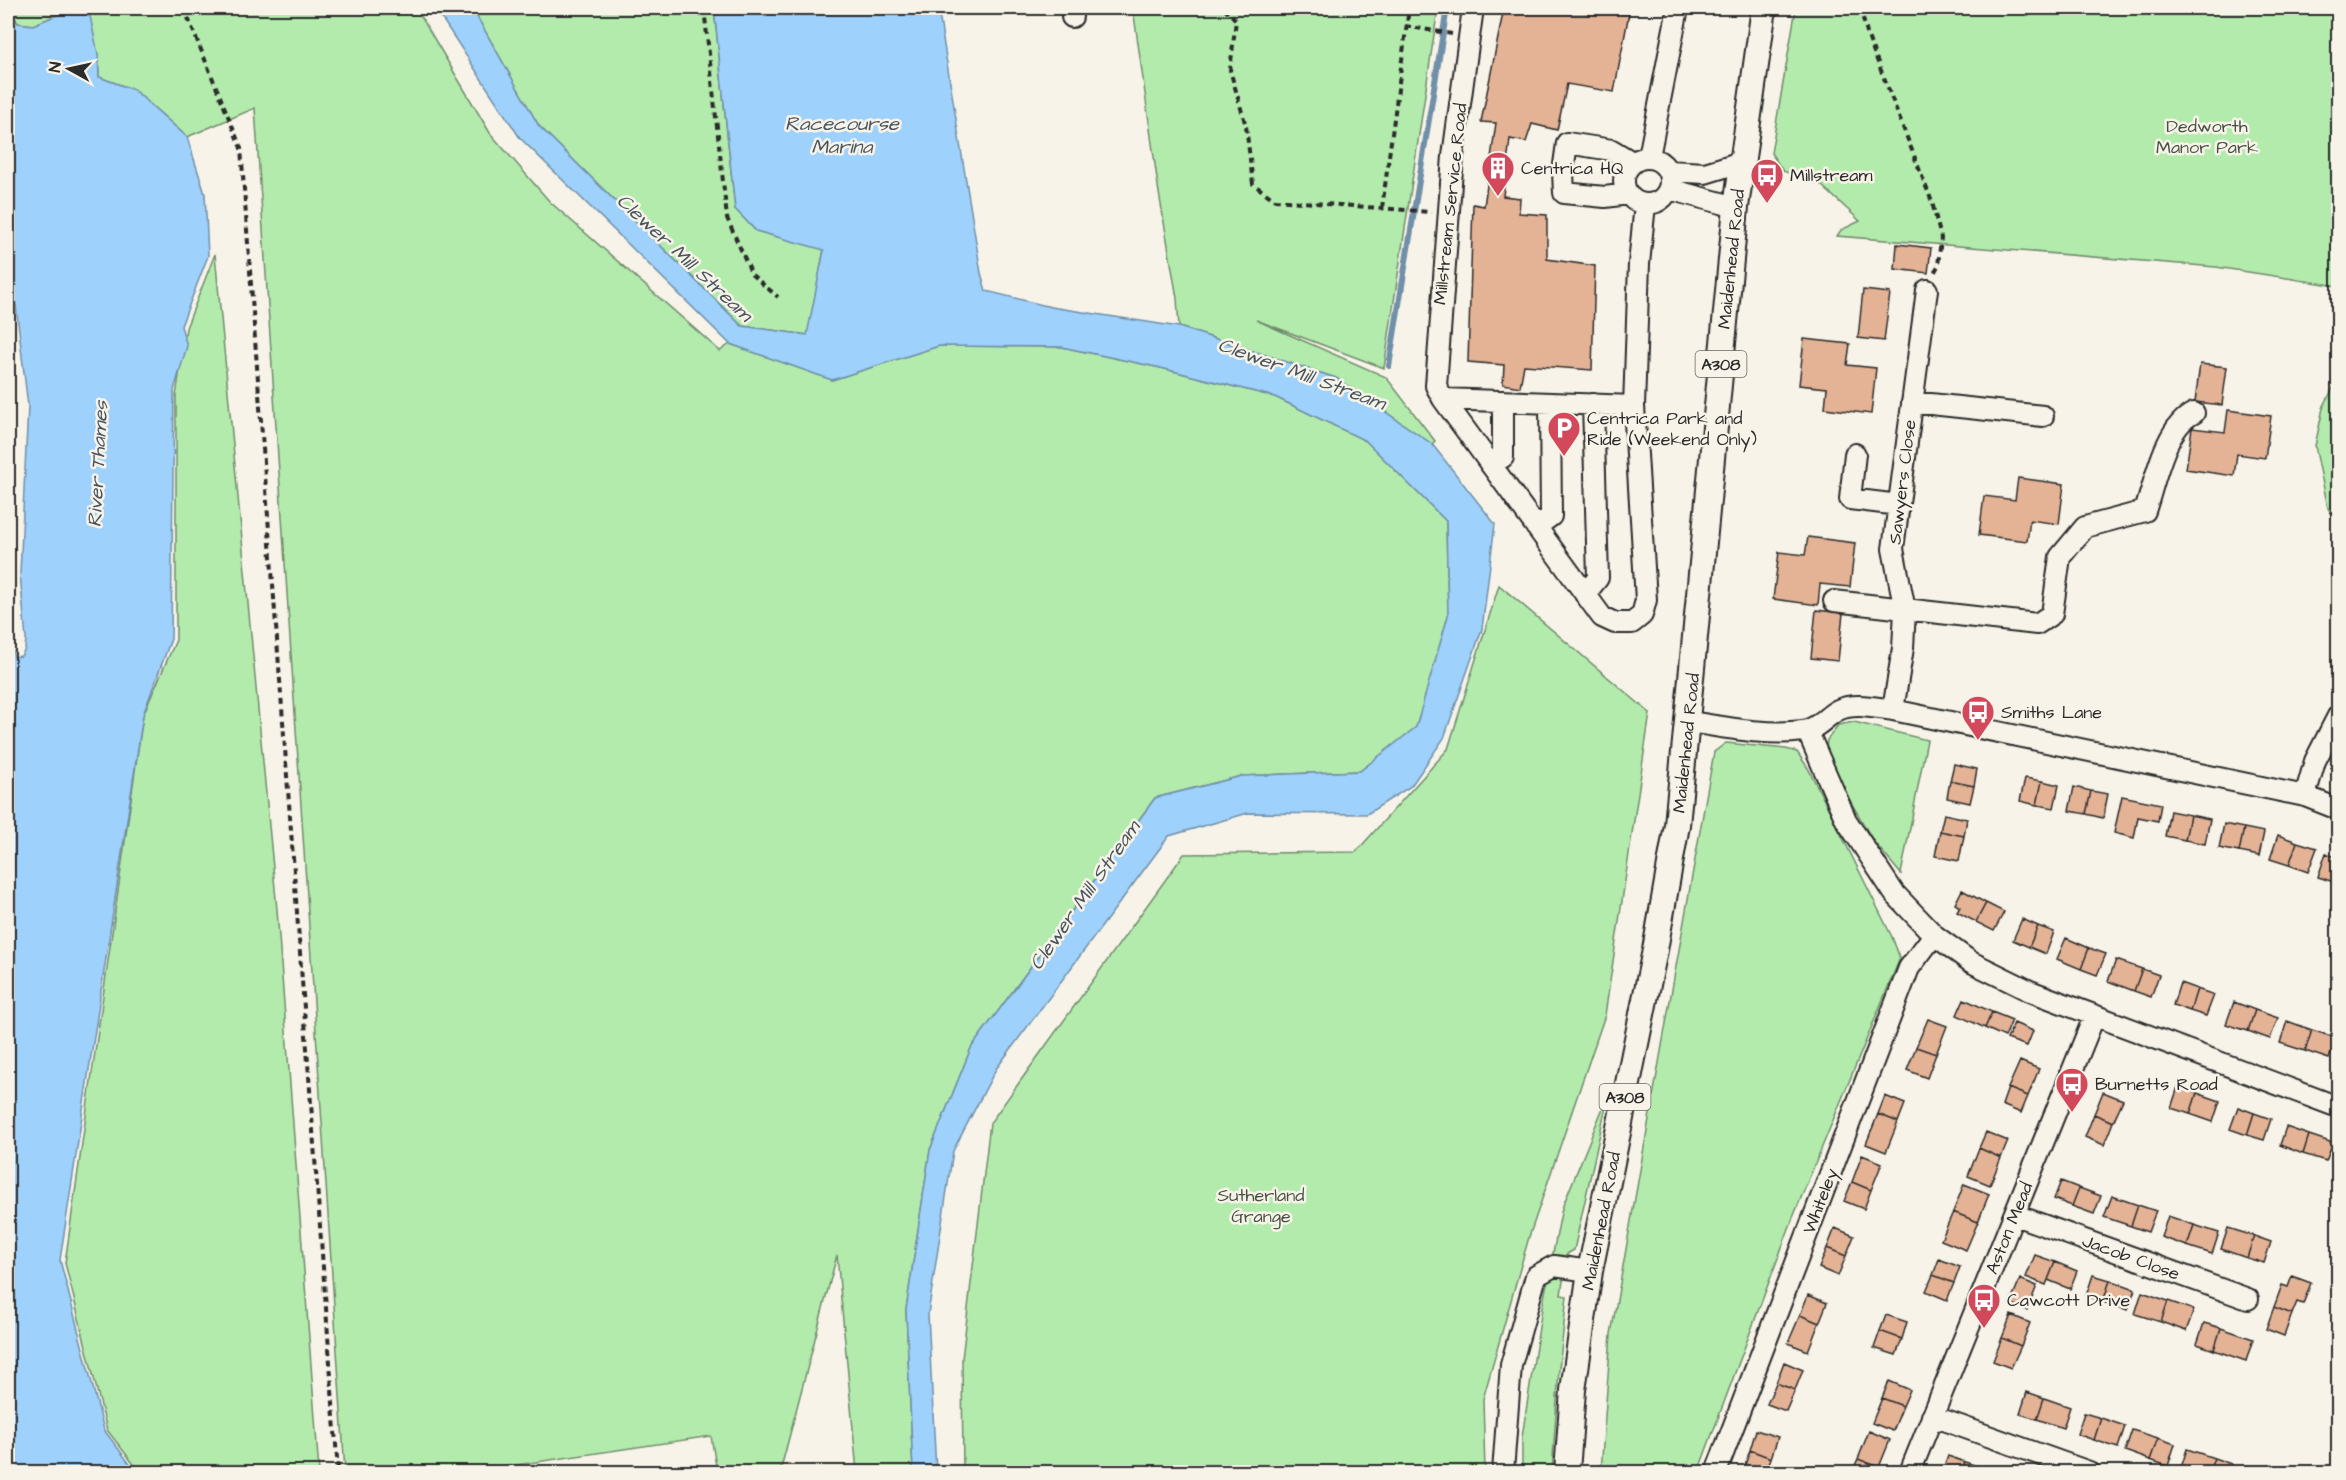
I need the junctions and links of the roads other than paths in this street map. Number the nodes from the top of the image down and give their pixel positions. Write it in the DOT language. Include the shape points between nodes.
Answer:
graph roads {
  1 [pos="1473,8"];
  2 [pos="1678,8"];
  3 [pos="1764,8"];
  4 [pos="1641,160"];
  5 [pos="1741,162"];
  6 [pos="1669,180"];
  7 [pos="1628,194"];
  8 [pos="1645,204"];
  9 [pos="1736,207"];
  10 [pos="1927,290"];
  11 [pos="1443,399"];
  12 [pos="1503,401"];
  13 [pos="1912,402"];
  14 [pos="1550,403"];
  15 [pos="1593,404"];
  16 [pos="1634,406"];
  17 [pos="2194,413"];
  18 [pos="2043,416"];
  19 [pos="1855,454"];
  20 [pos="1491,465"];
  21 [pos="1899,506"];
  22 [pos="1536,526"];
  23 [pos="1585,594"];
  24 [pos="1834,601"];
  25 [pos="1905,610"];
  26 [pos="1893,710"];
  27 [pos="2338,716"];
  28 [pos="1689,722"];
  29 [pos="1807,730"];
  30 [pos="2305,796"];
  31 [pos="2338,809"];
  32 [pos="1934,935"];
  33 [pos="2094,1017"];
  34 [pos="2338,1107"];
  35 [pos="2015,1215"];
  36 [pos="1590,1271"];
  37 [pos="2248,1299"];
  38 [pos="1932,1416"];
  39 [pos="1503,1473"];
  40 [pos="1567,1473"];
  41 [pos="1716,1473"];
  42 [pos="1910,1473"];
  43 [pos="2089,1473"];
  1 -- 11 [label="street, Millstream Service Road" via="1452,156 1440,306 1436,386"];
  2 -- 4 [label="street"];
  3 -- 5 [label="main road, Maidenhead Road / A308"];
  4 -- 6 [label="street" via="1662,162"];
  4 -- 7 [label="street" via="1625,173"];
  4 -- 7 [label="street" via="1612,150 1567,143 1564,193 1605,197"];
  5 -- 6 [label="street"];
  5 -- 9 [label="main road, Maidenhead Road / A308"];
  6 -- 8 [label="street" via="1661,200"];
  6 -- 9 [label="street"];
  7 -- 8 [label="street"];
  8 -- 16 [label="street, Millstream Service Road"];
  9 -- 28 [label="main road, Maidenhead Road / A308"];
  10 -- 13 [label="street, Sawyers Close"];
  11 -- 12 [label="street"];
  11 -- 20 [label="street, Millstream Service Road"];
  12 -- 14 [label="street"];
  12 -- 20 [label="street" via="1503,457"];
  13 -- 18 [label="street"];
  13 -- 21 [label="street, Sawyers Close"];
  14 -- 15 [label="street"];
  14 -- 22 [label="street" via="1551,516"];
  15 -- 16 [label="street"];
  15 -- 23 [label="street" via="1598,578"];
  16 -- 23 [label="street, Millstream Service Road" via="1646,600 1642,615 1632,623 1615,623 1602,617"];
  17 -- 25 [label="street" via="2184,417 2169,437 2145,511 2085,527 2060,556 2052,614 2037,624"];
  19 -- 21 [label="street" via="1850,499"];
  20 -- 22 [label="street, Millstream Service Road"];
  21 -- 25 [label="street, Sawyers Close" via="1893,549"];
  22 -- 23 [label="street, Millstream Service Road"];
  24 -- 25 [label="street"];
  25 -- 26 [label="street, Sawyers Close"];
  26 -- 29 [label="street" via="1860,706 1839,709"];
  26 -- 30 [label="street"];
  27 -- 30 [label="street" via="2315,761"];
  28 -- 29 [label="street" via="1774,733"];
  28 -- 36 [label="main road, Maidenhead Road / A308" via="1673,848"];
  29 -- 32 [label="street" via="1846,820 1894,893"];
  30 -- 31 [label="street"];
  32 -- 33 [label="street" via="1971,962"];
  32 -- 41 [label="street, Whiteley" via="1909,968"];
  33 -- 34 [label="street"];
  33 -- 35 [label="street, Aston Mead"];
  35 -- 37 [label="street, Jacob Close"];
  35 -- 38 [label="street, Aston Mead"];
  36 -- 39 [label="street" via="1554,1266 1536,1276 1511,1365"];
  36 -- 40 [label="main road, Maidenhead Road / A308" via="1573,1390"];
  38 -- 42 [label="street, Aston Mead"];
  38 -- 43 [label="street"];
}
